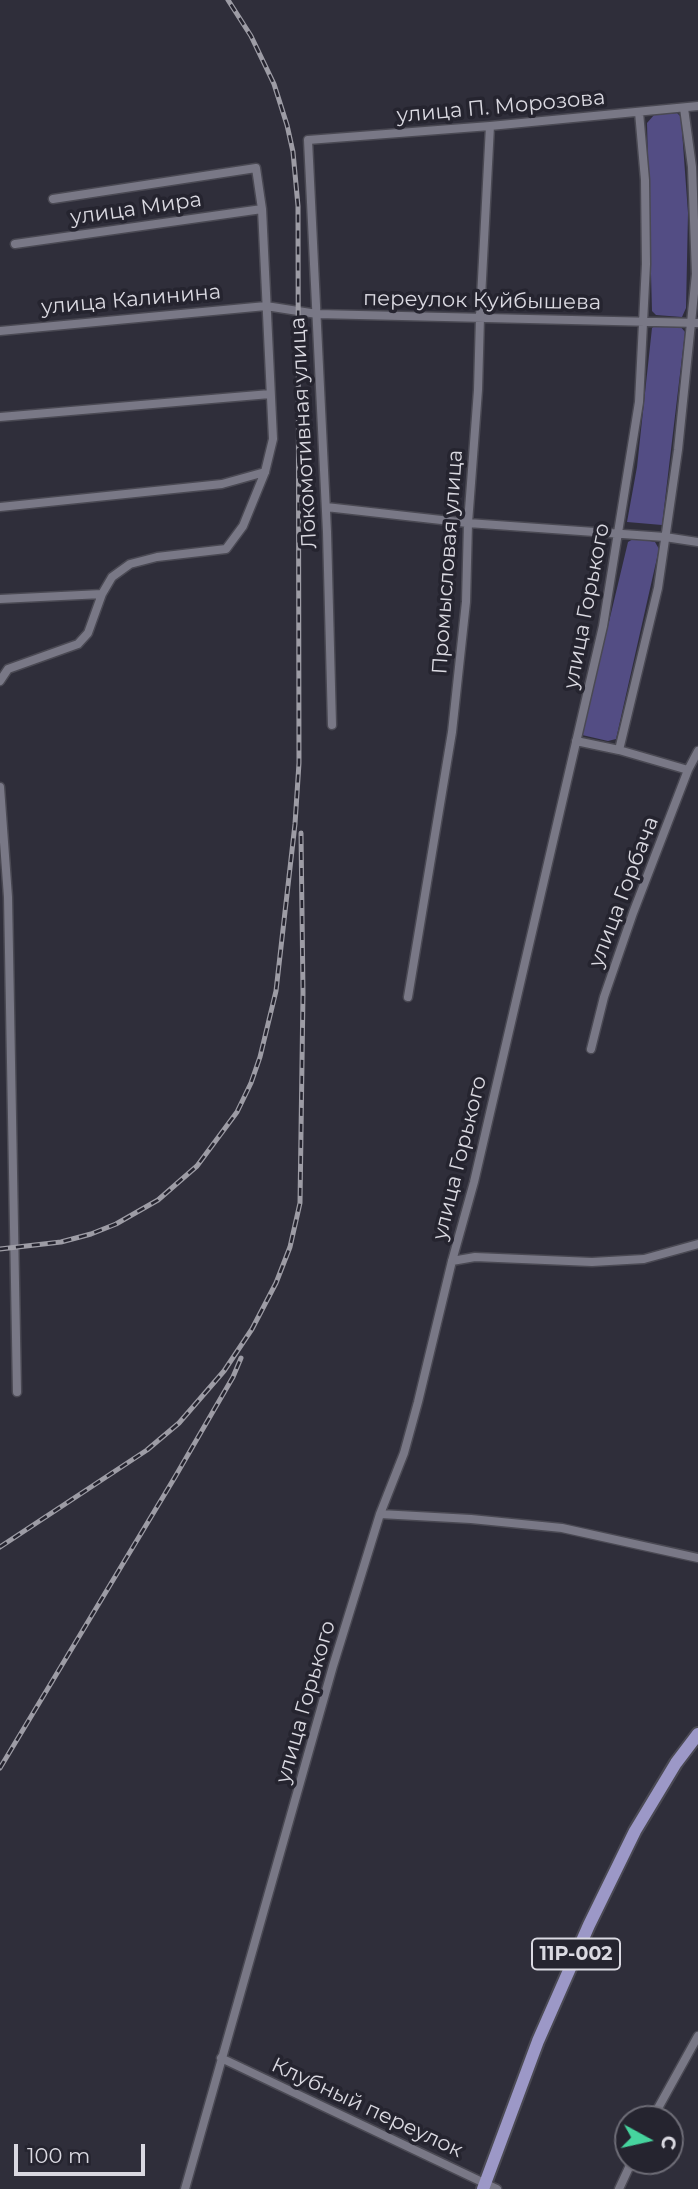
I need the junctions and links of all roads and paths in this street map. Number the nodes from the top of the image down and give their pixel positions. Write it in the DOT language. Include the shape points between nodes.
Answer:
graph roads {
  1 [pos="698,106"];
  2 [pos="684,108"];
  3 [pos="639,112"];
  4 [pos="490,126"];
  5 [pos="308,139"];
  6 [pos="53,199"];
  7 [pos="262,209"];
  8 [pos="15,244"];
  9 [pos="266,306"];
  10 [pos="317,314"];
  11 [pos="480,317"];
  12 [pos="644,323"];
  13 [pos="695,323"];
  14 [pos="0,331"];
  15 [pos="270,394"];
  16 [pos="0,417"];
  17 [pos="265,472"];
  18 [pos="0,507"];
  19 [pos="326,507"];
  20 [pos="468,523"];
  21 [pos="620,534"];
  22 [pos="665,537"];
  23 [pos="698,542"];
  24 [pos="102,594"];
  25 [pos="0,599"];
  26 [pos="0,681"];
  27 [pos="332,724"];
  28 [pos="576,741"];
  29 [pos="619,750"];
  30 [pos="698,751"];
  31 [pos="688,769"];
  32 [pos="0,787"];
  33 [pos="408,997"];
  34 [pos="591,1049"];
  35 [pos="698,1244"];
  36 [pos="452,1261"];
  37 [pos="17,1392"];
  38 [pos="380,1514"];
  39 [pos="698,1558"];
  40 [pos="698,1734"];
  41 [pos="698,2036"];
  42 [pos="222,2058"];
  43 [pos="660,2105"];
  44 [pos="488,2187"];
  45 [pos="185,2189"];
  1 -- 2 [label="street, улица П. Морозова"];
  2 -- 3 [label="street, улица П. Морозова"];
  2 -- 13 [label="street" via="692,167"];
  3 -- 4 [label="street, улица П. Морозова"];
  3 -- 12 [label="street, улица Горького" via="645,199"];
  4 -- 5 [label="street, улица П. Морозова"];
  4 -- 11 [label="street, Промысловая улица"];
  5 -- 10 [label="street, Локомотивная улица"];
  6 -- 7 [label="street" via="256,168"];
  7 -- 8 [label="street, улица Мира"];
  7 -- 9 [label="street"];
  9 -- 10 [label="street, переулок Куйбышева"];
  9 -- 14 [label="street, улица Калинина"];
  9 -- 15 [label="street"];
  10 -- 11 [label="street, переулок Куйбышева"];
  10 -- 19 [label="street, Локомотивная улица"];
  11 -- 12 [label="street, переулок Куйбышева"];
  11 -- 20 [label="street, Промысловая улица"];
  12 -- 13 [label="street, переулок Куйбышева"];
  12 -- 21 [label="street, улица Горького" via="639,402"];
  13 -- 22 [label="street"];
  15 -- 16 [label="street"];
  15 -- 17 [label="street" via="273,439"];
  17 -- 18 [label="street" via="222,484"];
  17 -- 24 [label="street" via="243,526 226,550 130,564 112,576"];
  19 -- 20 [label="street"];
  19 -- 27 [label="street, Локомотивная улица"];
  20 -- 21 [label="street"];
  20 -- 33 [label="street, Промысловая улица" via="466,602 452,732"];
  21 -- 22 [label="street"];
  21 -- 28 [label="street, улица Горького"];
  22 -- 23 [label="street"];
  22 -- 29 [label="street" via="659,588"];
  24 -- 25 [label="street"];
  24 -- 26 [label="street" via="88,633 78,644 8,669"];
  28 -- 29 [label="street"];
  28 -- 36 [label="street, улица Горького"];
  29 -- 31 [label="street"];
  30 -- 31 [label="street, улица Горбача"];
  31 -- 34 [label="street, улица Горбача" via="633,913"];
  32 -- 37 [label="street" via="8,897"];
  35 -- 36 [label="street" via="644,1259 592,1262 475,1257"];
  36 -- 38 [label="street, улица Горького" via="404,1453"];
  38 -- 39 [label="street" via="562,1528"];
  38 -- 42 [label="street, улица Горького"];
  40 -- 44 [label="main road, 11Р-002" via="635,1830 589,1925 538,2041"];
  41 -- 43 [label="street"];
  42 -- 44 [label="street, Клубный переулок"];
  42 -- 45 [label="street, улица Горького"];
}
